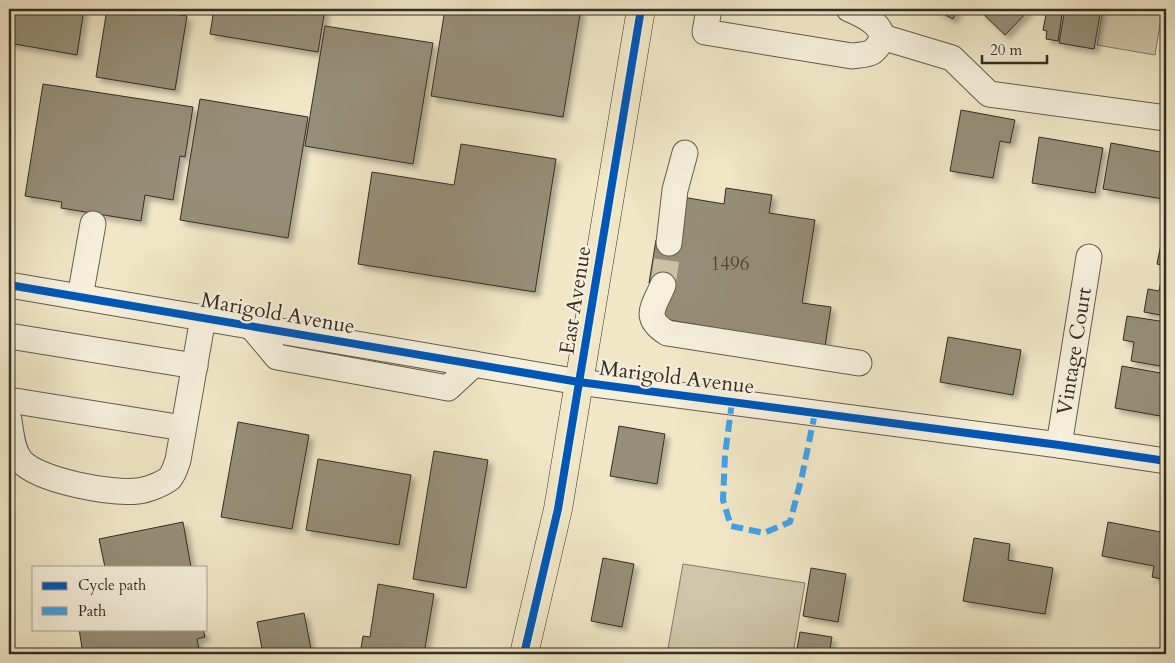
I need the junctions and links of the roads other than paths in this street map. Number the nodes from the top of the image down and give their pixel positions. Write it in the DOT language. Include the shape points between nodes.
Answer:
graph roads {
  1 [pos="641,9"];
  2 [pos="709,9"];
  3 [pos="848,9"];
  4 [pos="882,38"];
  5 [pos="1166,118"];
  6 [pos="685,153"];
  7 [pos="93,224"];
  8 [pos="669,243"];
  9 [pos="1089,257"];
  10 [pos="9,285"];
  11 [pos="663,285"];
  12 [pos="80,297"];
  13 [pos="203,318"];
  14 [pos="9,336"];
  15 [pos="859,363"];
  16 [pos="195,366"];
  17 [pos="579,382"];
  18 [pos="9,400"];
  19 [pos="9,420"];
  20 [pos="183,428"];
  21 [pos="1059,445"];
  22 [pos="1166,462"];
  23 [pos="524,654"];
  1 -- 17 [label="main road, East Avenue"];
  2 -- 4 [label="street" via="705,32 852,56 872,52"];
  3 -- 4 [label="street" via="876,25"];
  4 -- 5 [label="street" via="952,58 989,94"];
  6 -- 8 [label="street" via="675,190"];
  7 -- 12 [label="street"];
  9 -- 21 [label="street, Vintage Court"];
  10 -- 12 [label="street, Marigold Avenue"];
  11 -- 15 [label="street" via="652,316 657,326 667,333"];
  12 -- 13 [label="street, Marigold Avenue"];
  13 -- 16 [label="street"];
  13 -- 17 [label="street, Marigold Avenue"];
  14 -- 16 [label="street"];
  16 -- 20 [label="street"];
  17 -- 21 [label="street, Marigold Avenue"];
  17 -- 23 [label="main road, East Avenue" via="558,509"];
  18 -- 20 [label="street"];
  19 -- 20 [label="street" via="14,447 21,460 35,470 70,483 114,492 140,491 169,478 178,460"];
  21 -- 22 [label="street, Marigold Avenue"];
}
